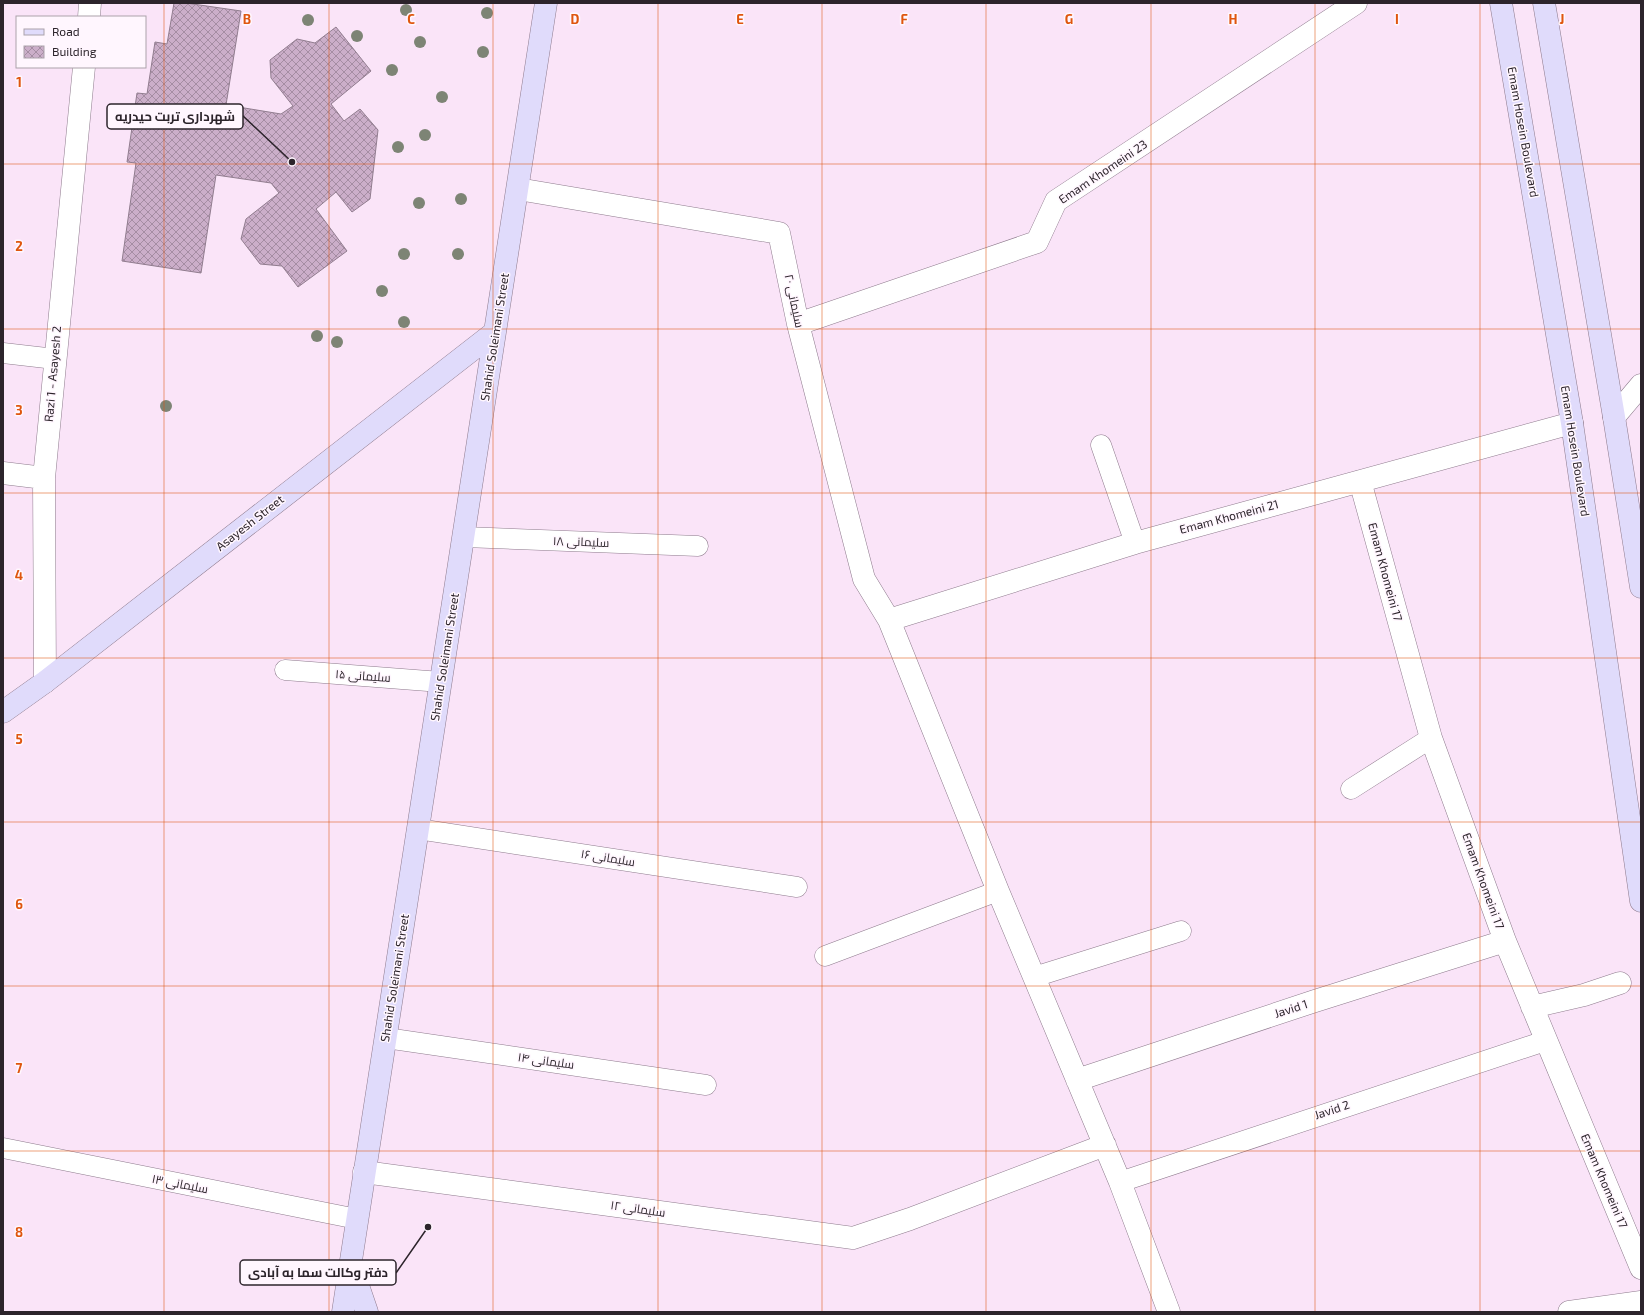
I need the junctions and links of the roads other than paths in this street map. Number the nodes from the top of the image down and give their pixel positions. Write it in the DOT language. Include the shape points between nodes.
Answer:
graph roads {
  1 [pos="90,3"];
  2 [pos="546,3"];
  3 [pos="1356,3"];
  4 [pos="1501,3"];
  5 [pos="1544,3"];
  6 [pos="89,16"];
  7 [pos="84,68"];
  8 [pos="518,189"];
  9 [pos="798,324"];
  10 [pos="495,332"];
  11 [pos="3,353"];
  12 [pos="55,359"];
  13 [pos="1641,385"];
  14 [pos="1614,417"];
  15 [pos="1572,423"];
  16 [pos="1101,445"];
  17 [pos="3,473"];
  18 [pos="44,478"];
  19 [pos="1360,481"];
  20 [pos="464,537"];
  21 [pos="1135,543"];
  22 [pos="698,546"];
  23 [pos="1641,587"];
  24 [pos="889,620"];
  25 [pos="285,670"];
  26 [pos="45,682"];
  27 [pos="441,682"];
  28 [pos="3,712"];
  29 [pos="1431,738"];
  30 [pos="1351,789"];
  31 [pos="418,829"];
  32 [pos="797,887"];
  33 [pos="998,891"];
  34 [pos="1641,901"];
  35 [pos="1181,931"];
  36 [pos="1505,941"];
  37 [pos="826,956"];
  38 [pos="1034,977"];
  39 [pos="1620,984"];
  40 [pos="1532,1007"];
  41 [pos="386,1038"];
  42 [pos="1546,1041"];
  43 [pos="1077,1080"];
  44 [pos="706,1085"];
  45 [pos="1105,1145"];
  46 [pos="3,1148"];
  47 [pos="364,1172"];
  48 [pos="1120,1182"];
  49 [pos="357,1219"];
  50 [pos="350,1264"];
  51 [pos="1641,1268"];
  52 [pos="1641,1302"];
  53 [pos="343,1312"];
  54 [pos="367,1312"];
  55 [pos="1169,1312"];
  56 [pos="1569,1312"];
  1 -- 6 [label="street"];
  2 -- 8 [label="main road, Shahid Soleimani Street"];
  3 -- 9 [label="street, Emam Khomeini 23" via="1056,201 1037,242"];
  4 -- 15 [label="main road, Emam Hosein Boulevard"];
  5 -- 14 [label="main road"];
  7 -- 12 [label="street, Razi 1 - Asayesh 2"];
  8 -- 9 [label="street, سلیمانی ۲۰" via="779,233"];
  8 -- 10 [label="main road, Shahid Soleimani Street"];
  9 -- 24 [label="street, سلیمانی ۲۰" via="864,579"];
  10 -- 20 [label="main road, Shahid Soleimani Street"];
  10 -- 26 [label="main road, Asayesh Street"];
  11 -- 12 [label="lane"];
  12 -- 18 [label="street, Razi 1 - Asayesh 2"];
  13 -- 14 [label="street"];
  14 -- 23 [label="main road"];
  15 -- 19 [label="street, Emam Khomeini 21"];
  15 -- 34 [label="main road, Emam Hosein Boulevard"];
  16 -- 21 [label="lane"];
  17 -- 18 [label="street"];
  18 -- 26 [label="street, Razi 1 - Asayesh 2"];
  19 -- 21 [label="street, Emam Khomeini 21"];
  19 -- 29 [label="street, Emam Khomeini 17"];
  20 -- 22 [label="lane, سلیمانی ۱۸"];
  20 -- 27 [label="main road, Shahid Soleimani Street"];
  21 -- 24 [label="street, Emam Khomeini 21"];
  24 -- 33 [label="street, سلیمانی ۲۰"];
  25 -- 27 [label="lane, سلیمانی ۱۵"];
  26 -- 28 [label="main road, Asayesh Street"];
  27 -- 31 [label="main road, Shahid Soleimani Street"];
  29 -- 30 [label="lane"];
  29 -- 36 [label="street, Emam Khomeini 17"];
  31 -- 32 [label="lane, سلیمانی ۱۶"];
  31 -- 41 [label="main road, Shahid Soleimani Street"];
  33 -- 37 [label="lane"];
  33 -- 38 [label="street, سلیمانی ۲۰"];
  35 -- 38 [label="lane"];
  36 -- 40 [label="street, Emam Khomeini 17"];
  36 -- 43 [label="street, Javid 1"];
  38 -- 43 [label="street, سلیمانی ۲۰"];
  39 -- 40 [label="street"];
  40 -- 42 [label="street, Emam Khomeini 17"];
  41 -- 44 [label="lane, سلیمانی ۱۴"];
  41 -- 47 [label="main road, Shahid Soleimani Street"];
  42 -- 48 [label="lane, Javid 2"];
  42 -- 51 [label="street, Emam Khomeini 17"];
  43 -- 45 [label="street, سلیمانی ۲۰"];
  45 -- 47 [label="street, سلیمانی ۱۲" via="853,1238"];
  45 -- 48 [label="street, سلیمانی ۲۰"];
  46 -- 49 [label="lane, سلیمانی ۱۳"];
  47 -- 49 [label="main road, Shahid Soleimani Street"];
  48 -- 55 [label="street, سلیمانی ۲۰"];
  49 -- 50 [label="main road, Shahid Soleimani Street"];
  50 -- 53 [label="main road, Shahid Soleimani Street"];
  50 -- 54 [label="main road"];
  52 -- 56 [label="street"];
}
